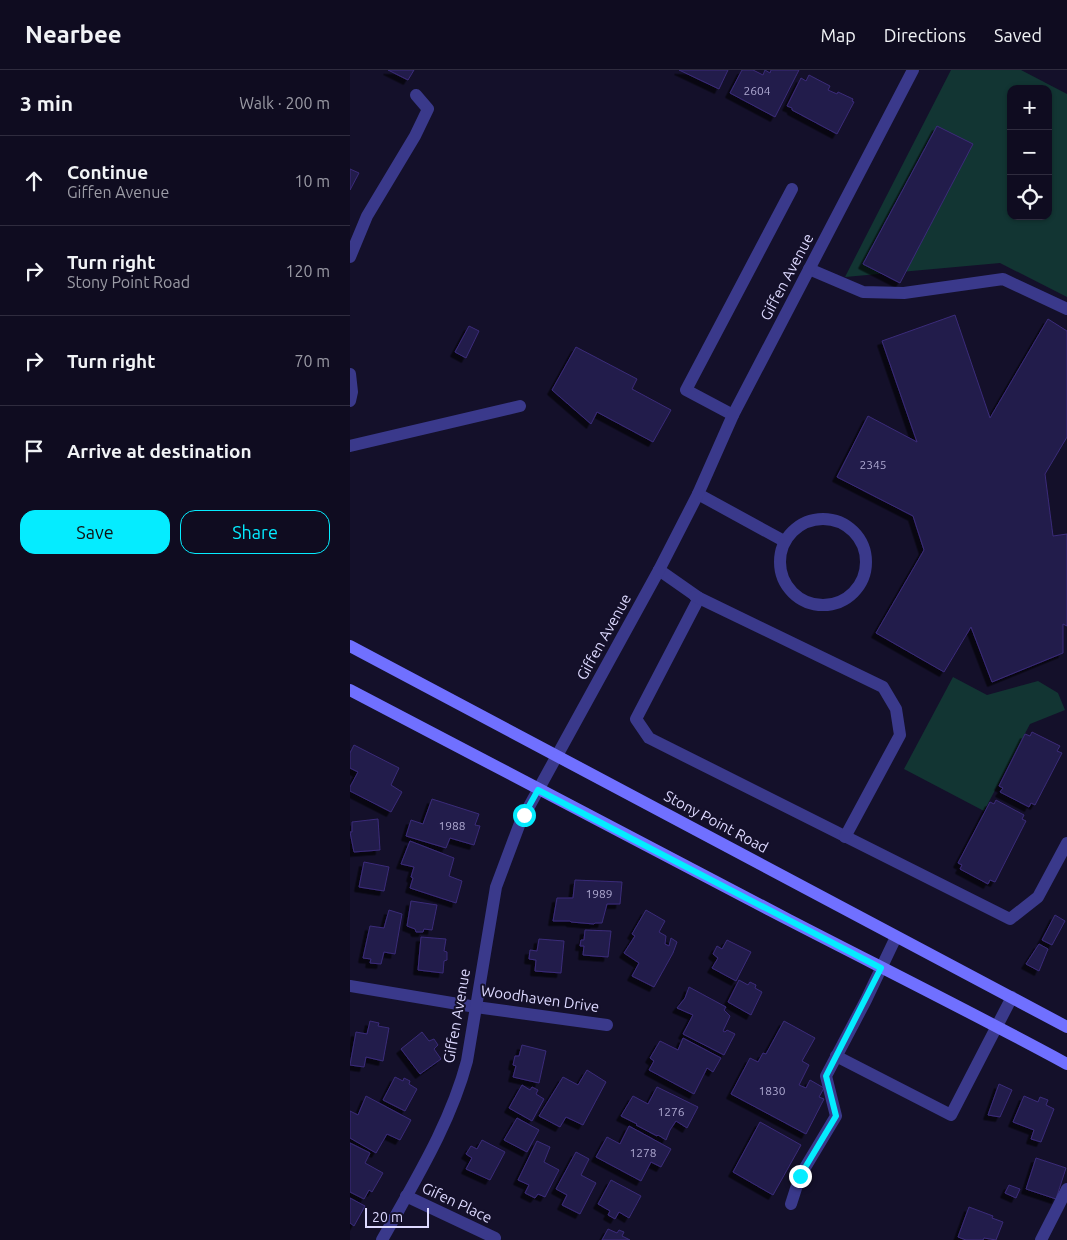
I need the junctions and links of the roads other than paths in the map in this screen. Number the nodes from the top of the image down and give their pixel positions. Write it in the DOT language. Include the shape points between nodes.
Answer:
graph roads {
  1 [pos="908,72"];
  2 [pos="416,95"];
  3 [pos="792,190"];
  4 [pos="350,258"];
  5 [pos="809,269"];
  6 [pos="1067,309"];
  7 [pos="350,374"];
  8 [pos="350,401"];
  9 [pos="520,406"];
  10 [pos="733,415"];
  11 [pos="350,446"];
  12 [pos="698,494"];
  13 [pos="784,541"];
  14 [pos="659,570"];
  15 [pos="696,596"];
  16 [pos="350,646"];
  17 [pos="350,690"];
  18 [pos="557,756"];
  19 [pos="538,790"];
  20 [pos="845,837"];
  21 [pos="1067,842"];
  22 [pos="896,937"];
  23 [pos="881,968"];
  24 [pos="350,986"];
  25 [pos="1012,997"];
  26 [pos="476,1007"];
  27 [pos="607,1025"];
  28 [pos="997,1026"];
  29 [pos="1067,1027"];
  30 [pos="836,1056"];
  31 [pos="1067,1064"];
  32 [pos="1067,1189"];
  33 [pos="406,1196"];
  34 [pos="791,1204"];
  35 [pos="495,1238"];
  36 [pos="382,1240"];
  37 [pos="1041,1240"];
  1 -- 5 [label="street, Giffen Avenue"];
  2 -- 4 [label="street" via="428,109 367,216"];
  3 -- 10 [label="street" via="686,390"];
  5 -- 6 [label="street" via="863,292 904,293 1003,279"];
  5 -- 10 [label="street, Giffen Avenue"];
  7 -- 8 [label="street"];
  9 -- 11 [label="street"];
  10 -- 12 [label="street, Giffen Avenue"];
  12 -- 13 [label="street"];
  12 -- 14 [label="street, Giffen Avenue"];
  13 -- 13 [label="street" via="780,558 782,575 790,590 803,601 820,606 837,604 852,595 862,582 867,565 865,548 857,533 844,522 827,518 810,520 795,528"];
  14 -- 15 [label="street"];
  14 -- 18 [label="street, Giffen Avenue"];
  15 -- 20 [label="street" via="883,687 896,709 900,734"];
  15 -- 20 [label="street" via="699,598 636,719 648,738"];
  16 -- 18 [label="main road, Stony Point Road"];
  17 -- 19 [label="main road"];
  18 -- 19 [label="street, Giffen Avenue"];
  18 -- 22 [label="main road, Stony Point Road"];
  19 -- 23 [label="main road"];
  19 -- 26 [label="street, Giffen Avenue" via="520,823 496,887"];
  20 -- 21 [label="street" via="1010,919 1038,897"];
  22 -- 23 [label="street"];
  22 -- 25 [label="main road, Stony Point Road"];
  23 -- 28 [label="main road"];
  23 -- 30 [label="street"];
  24 -- 26 [label="street, Woodhaven Drive"];
  25 -- 28 [label="street"];
  25 -- 29 [label="main road, Stony Point Road"];
  26 -- 27 [label="street, Woodhaven Drive"];
  26 -- 33 [label="street, Giffen Avenue" via="460,1089"];
  28 -- 30 [label="street" via="951,1115"];
  28 -- 31 [label="main road"];
  30 -- 34 [label="street" via="826,1076 836,1116 800,1176"];
  32 -- 37 [label="street"];
  33 -- 35 [label="street, Gifen Place"];
  33 -- 36 [label="street, Giffen Avenue"];
}
